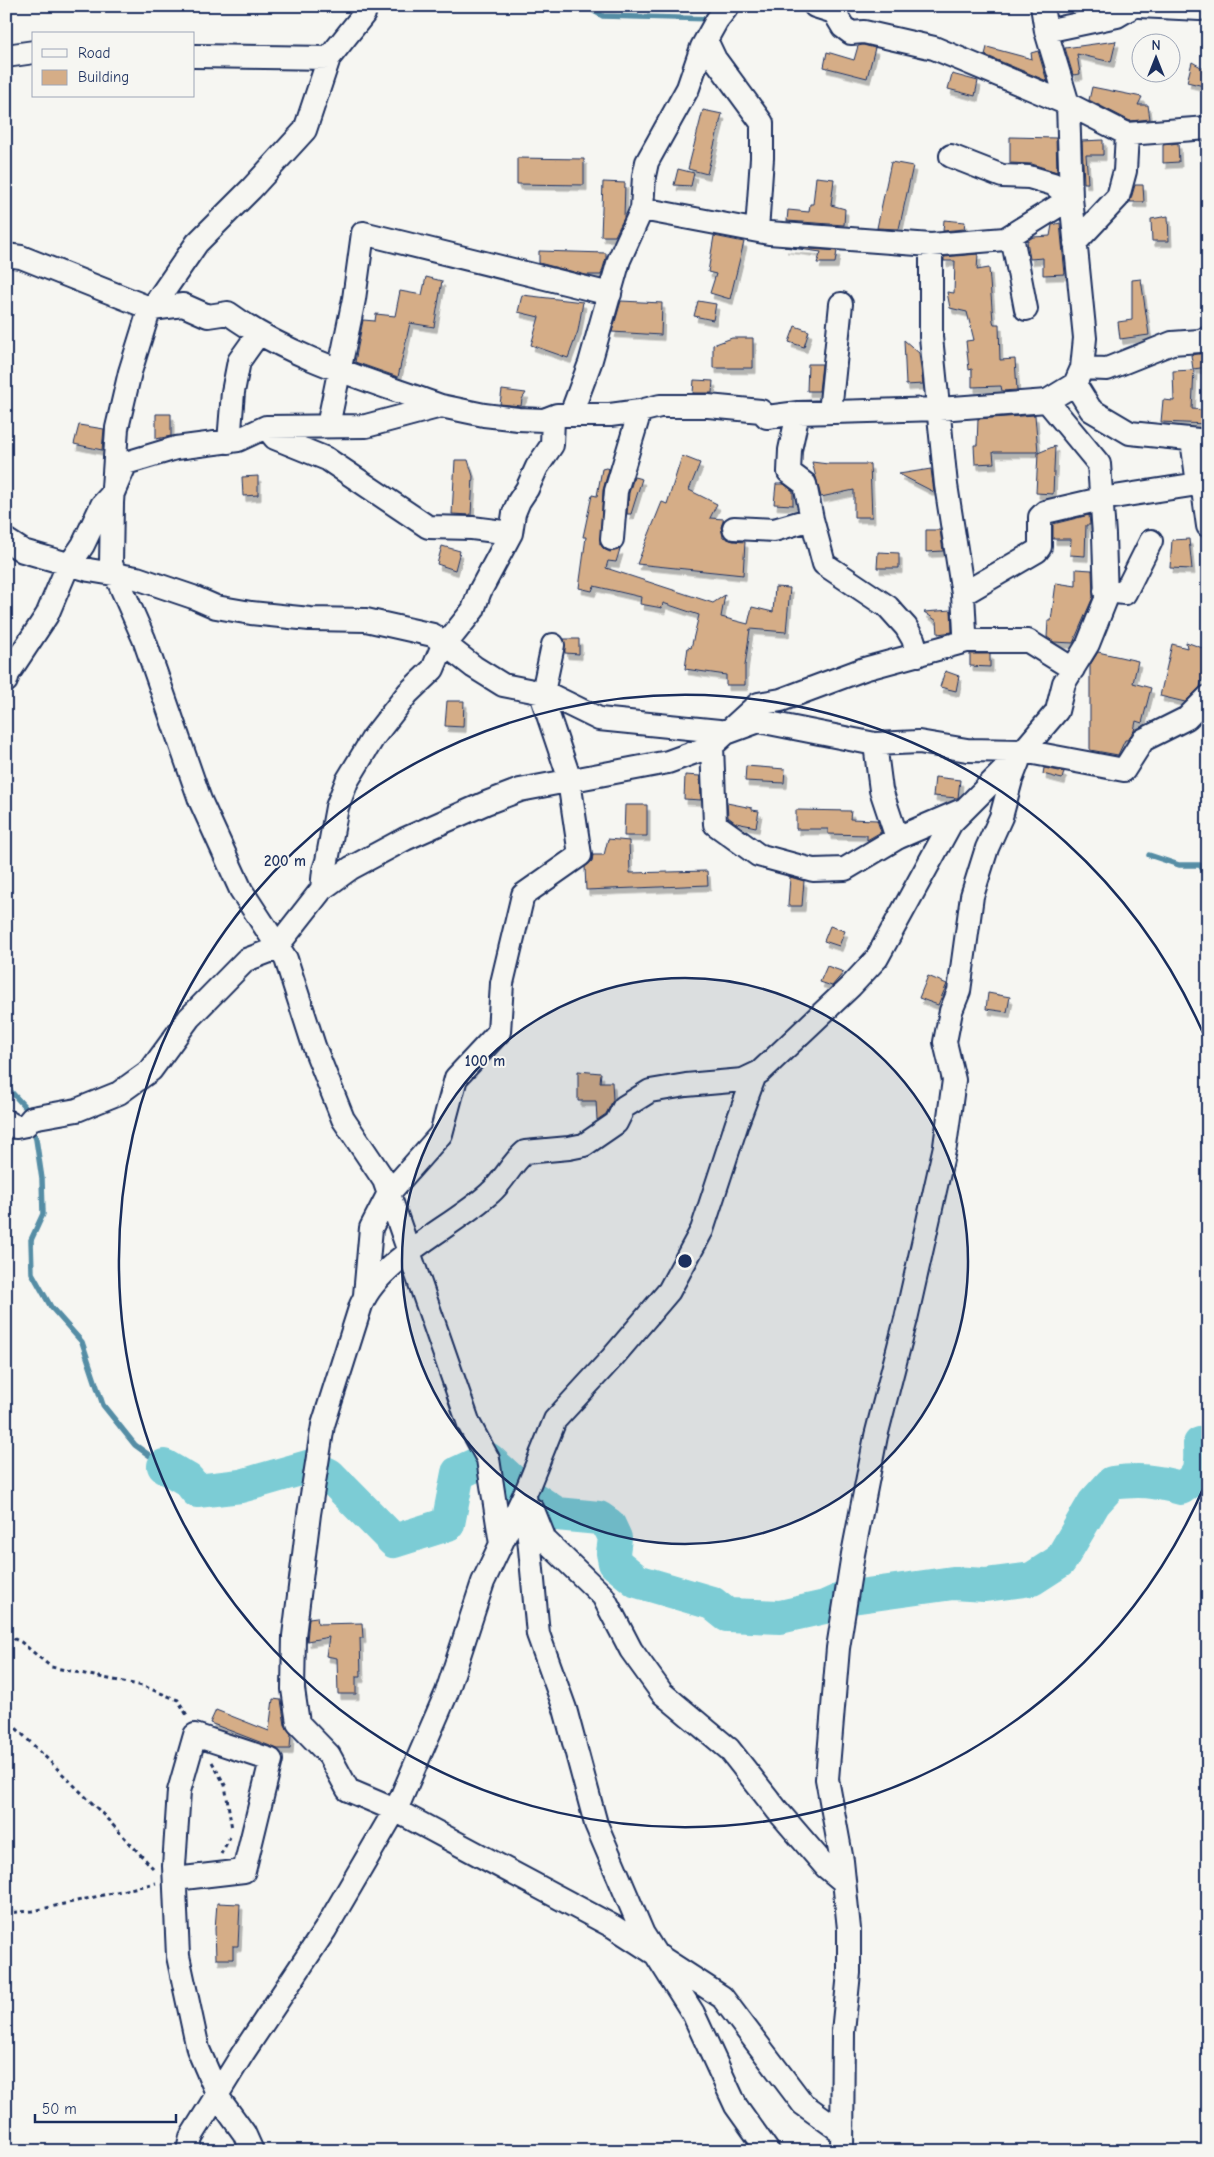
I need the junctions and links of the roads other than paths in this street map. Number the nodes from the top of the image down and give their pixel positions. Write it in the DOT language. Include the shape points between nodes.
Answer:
graph roads {
  1 [pos="365,6"];
  2 [pos="815,6"];
  3 [pos="1042,6"];
  4 [pos="1134,6"];
  5 [pos="1139,6"];
  6 [pos="1202,6"];
  7 [pos="716,11"];
  8 [pos="1046,31"];
  9 [pos="706,40"];
  10 [pos="32,52"];
  11 [pos="6,56"];
  12 [pos="195,56"];
  13 [pos="329,58"];
  14 [pos="1068,104"];
  15 [pos="1208,128"];
  16 [pos="1127,134"];
  17 [pos="951,156"];
  18 [pos="1071,198"];
  19 [pos="642,209"];
  20 [pos="757,230"];
  21 [pos="1012,236"];
  22 [pos="1075,244"];
  23 [pos="931,245"];
  24 [pos="6,255"];
  25 [pos="610,294"];
  26 [pos="841,304"];
  27 [pos="152,308"];
  28 [pos="1026,310"];
  29 [pos="259,333"];
  30 [pos="1208,338"];
  31 [pos="340,370"];
  32 [pos="1079,376"];
  33 [pos="1047,401"];
  34 [pos="442,406"];
  35 [pos="939,409"];
  36 [pos="640,411"];
  37 [pos="830,412"];
  38 [pos="798,413"];
  39 [pos="562,416"];
  40 [pos="328,426"];
  41 [pos="266,427"];
  42 [pos="1200,441"];
  43 [pos="229,442"];
  44 [pos="1084,444"];
  45 [pos="113,493"];
  46 [pos="1203,494"];
  47 [pos="1101,499"];
  48 [pos="812,519"];
  49 [pos="1208,526"];
  50 [pos="734,528"];
  51 [pos="511,533"];
  52 [pos="612,539"];
  53 [pos="6,540"];
  54 [pos="1151,541"];
  55 [pos="70,564"];
  56 [pos="116,574"];
  57 [pos="1105,591"];
  58 [pos="963,594"];
  59 [pos="967,641"];
  60 [pos="445,645"];
  61 [pos="554,645"];
  62 [pos="918,655"];
  63 [pos="1073,669"];
  64 [pos="6,681"];
  65 [pos="543,693"];
  66 [pos="1208,697"];
  67 [pos="729,732"];
  68 [pos="875,744"];
  69 [pos="712,746"];
  70 [pos="1023,752"];
  71 [pos="568,781"];
  72 [pos="963,810"];
  73 [pos="897,838"];
  74 [pos="322,889"];
  75 [pos="278,946"];
  76 [pos="755,1076"];
  77 [pos="6,1121"];
  78 [pos="389,1193"];
  79 [pos="408,1251"];
  80 [pos="365,1295"];
  81 [pos="525,1493"];
  82 [pos="501,1544"];
  83 [pos="395,1810"];
  84 [pos="167,1877"];
  85 [pos="844,1882"];
  86 [pos="655,1954"];
  87 [pos="218,2094"];
  88 [pos="842,2142"];
  89 [pos="188,2151"];
  90 [pos="252,2151"];
  91 [pos="768,2151"];
  1 -- 13 [label="street" via="364,14"];
  2 -- 14 [label="street" via="836,13 843,27 852,33 864,32 934,48"];
  3 -- 8 [label="street"];
  4 -- 8 [label="street" via="1117,16"];
  5 -- 6 [label="street" via="1191,10"];
  7 -- 9 [label="street"];
  8 -- 14 [label="street"];
  9 -- 19 [label="street" via="688,88 647,162"];
  9 -- 20 [label="street" via="715,59 762,123"];
  10 -- 11 [label="street"];
  12 -- 13 [label="street"];
  13 -- 27 [label="street" via="304,130 197,242"];
  14 -- 16 [label="street"];
  14 -- 18 [label="street"];
  15 -- 16 [label="street"];
  16 -- 22 [label="street" via="1125,172 1118,197"];
  17 -- 18 [label="street" via="1002,176 1029,177 1053,184"];
  18 -- 21 [label="street"];
  18 -- 22 [label="street"];
  19 -- 20 [label="street"];
  19 -- 25 [label="street" via="620,260"];
  20 -- 23 [label="street"];
  21 -- 23 [label="street"];
  21 -- 28 [label="street"];
  22 -- 32 [label="street" via="1085,338"];
  23 -- 35 [label="street" via="930,330"];
  24 -- 27 [label="street" via="21,257"];
  25 -- 31 [label="street" via="363,233"];
  25 -- 39 [label="street" via="590,363"];
  26 -- 37 [label="street"];
  27 -- 29 [label="street" via="183,305 208,316 228,313"];
  27 -- 45 [label="street" via="130,372 117,428"];
  29 -- 31 [label="street"];
  29 -- 43 [label="street" via="239,362"];
  30 -- 32 [label="street" via="1172,343 1107,369"];
  31 -- 34 [label="street"];
  31 -- 40 [label="street"];
  32 -- 33 [label="street"];
  32 -- 42 [label="street" via="1091,410 1130,434"];
  32 -- 44 [label="street"];
  33 -- 35 [label="street"];
  33 -- 44 [label="street"];
  34 -- 39 [label="street" via="518,419 544,420"];
  34 -- 40 [label="street" via="366,426"];
  35 -- 37 [label="street"];
  35 -- 58 [label="street" via="946,485"];
  36 -- 38 [label="street" via="660,406 708,406 761,411 767,416"];
  36 -- 39 [label="street"];
  36 -- 52 [label="street" via="616,491"];
  37 -- 38 [label="street"];
  38 -- 48 [label="street" via="790,450 790,472 805,484"];
  39 -- 51 [label="street" via="552,445 519,501"];
  40 -- 41 [label="street"];
  41 -- 43 [label="street"];
  41 -- 51 [label="street" via="275,438 327,459 428,527"];
  42 -- 46 [label="street"];
  43 -- 45 [label="street" via="176,448 126,463"];
  44 -- 47 [label="street" via="1099,464"];
  45 -- 55 [label="street" via="102,506"];
  45 -- 56 [label="street" via="112,564"];
  46 -- 47 [label="street"];
  46 -- 49 [label="street"];
  47 -- 57 [label="street"];
  47 -- 58 [label="street" via="1045,512 1040,517 1040,547 1037,551"];
  48 -- 50 [label="street" via="774,530"];
  48 -- 62 [label="street" via="824,564 888,607 914,639"];
  51 -- 60 [label="street" via="473,610"];
  53 -- 55 [label="street" via="23,550"];
  54 -- 57 [label="street" via="1125,593"];
  55 -- 56 [label="street"];
  55 -- 64 [label="street" via="47,615"];
  56 -- 60 [label="street" via="193,596 216,607 310,619 366,620 433,635"];
  56 -- 75 [label="street" via="144,639 200,800 241,890"];
  57 -- 63 [label="street" via="1106,599 1088,644"];
  58 -- 59 [label="street"];
  59 -- 62 [label="street"];
  59 -- 63 [label="street" via="1028,641"];
  60 -- 65 [label="street" via="502,684"];
  60 -- 74 [label="street" via="433,668 408,693 373,738 347,781 337,807"];
  61 -- 65 [label="street"];
  62 -- 67 [label="street" via="864,668 781,700 758,704"];
  63 -- 70 [label="street" via="1062,688 1057,711"];
  65 -- 67 [label="street" via="599,719"];
  65 -- 71 [label="street"];
  66 -- 70 [label="street" via="1187,718 1143,740 1124,770"];
  67 -- 68 [label="street" via="759,722"];
  67 -- 69 [label="street"];
  68 -- 70 [label="street" via="919,742 967,750"];
  68 -- 73 [label="street" via="881,790"];
  69 -- 71 [label="street" via="668,762"];
  69 -- 73 [label="street" via="715,824 758,855 813,870 845,869"];
  70 -- 72 [label="street"];
  70 -- 85 [label="street" via="972,896 959,991 945,1042 954,1080 945,1146 876,1436 844,1609 827,1780"];
  71 -- 74 [label="street" via="520,790 486,802 405,839 351,868"];
  71 -- 78 [label="street" via="580,855 523,895 502,983 498,1032 456,1078 442,1134"];
  72 -- 73 [label="street"];
  72 -- 76 [label="street" via="951,824 877,958"];
  74 -- 75 [label="street"];
  75 -- 77 [label="street" via="246,960 189,1018 151,1070 118,1093 77,1110 32,1118 26,1125 16,1127"];
  75 -- 78 [label="street" via="286,959 314,1046 343,1119 384,1180"];
  76 -- 79 [label="street" via="650,1090 624,1107 616,1123 584,1145 525,1152 492,1192 470,1211"];
  76 -- 81 [label="street" via="702,1230 669,1291 555,1420"];
  78 -- 79 [label="street"];
  78 -- 80 [label="street" via="372,1228"];
  79 -- 80 [label="street"];
  79 -- 82 [label="street" via="469,1424 488,1459"];
  80 -- 83 [label="street" via="323,1425 294,1636 293,1689 298,1722 329,1755 348,1790"];
  81 -- 82 [label="street"];
  81 -- 85 [label="street" via="546,1540 603,1596 631,1650 662,1693 729,1750 826,1868"];
  81 -- 86 [label="street" via="538,1634 565,1709 596,1824 643,1934"];
  82 -- 83 [label="street" via="483,1582 447,1692"];
  83 -- 86 [label="street" via="614,1927"];
  83 -- 87 [label="street" via="325,1930"];
  84 -- 84 [label="street" via="179,1791 195,1735 271,1760 244,1871"];
  84 -- 87 [label="street" via="178,1956 198,2049"];
  85 -- 88 [label="street" via="849,1973 843,2032"];
  86 -- 88 [label="street" via="722,1997 803,2104"];
  86 -- 91 [label="street" via="692,2013 736,2106"];
  87 -- 89 [label="street" via="191,2137"];
  87 -- 90 [label="street"];
}
